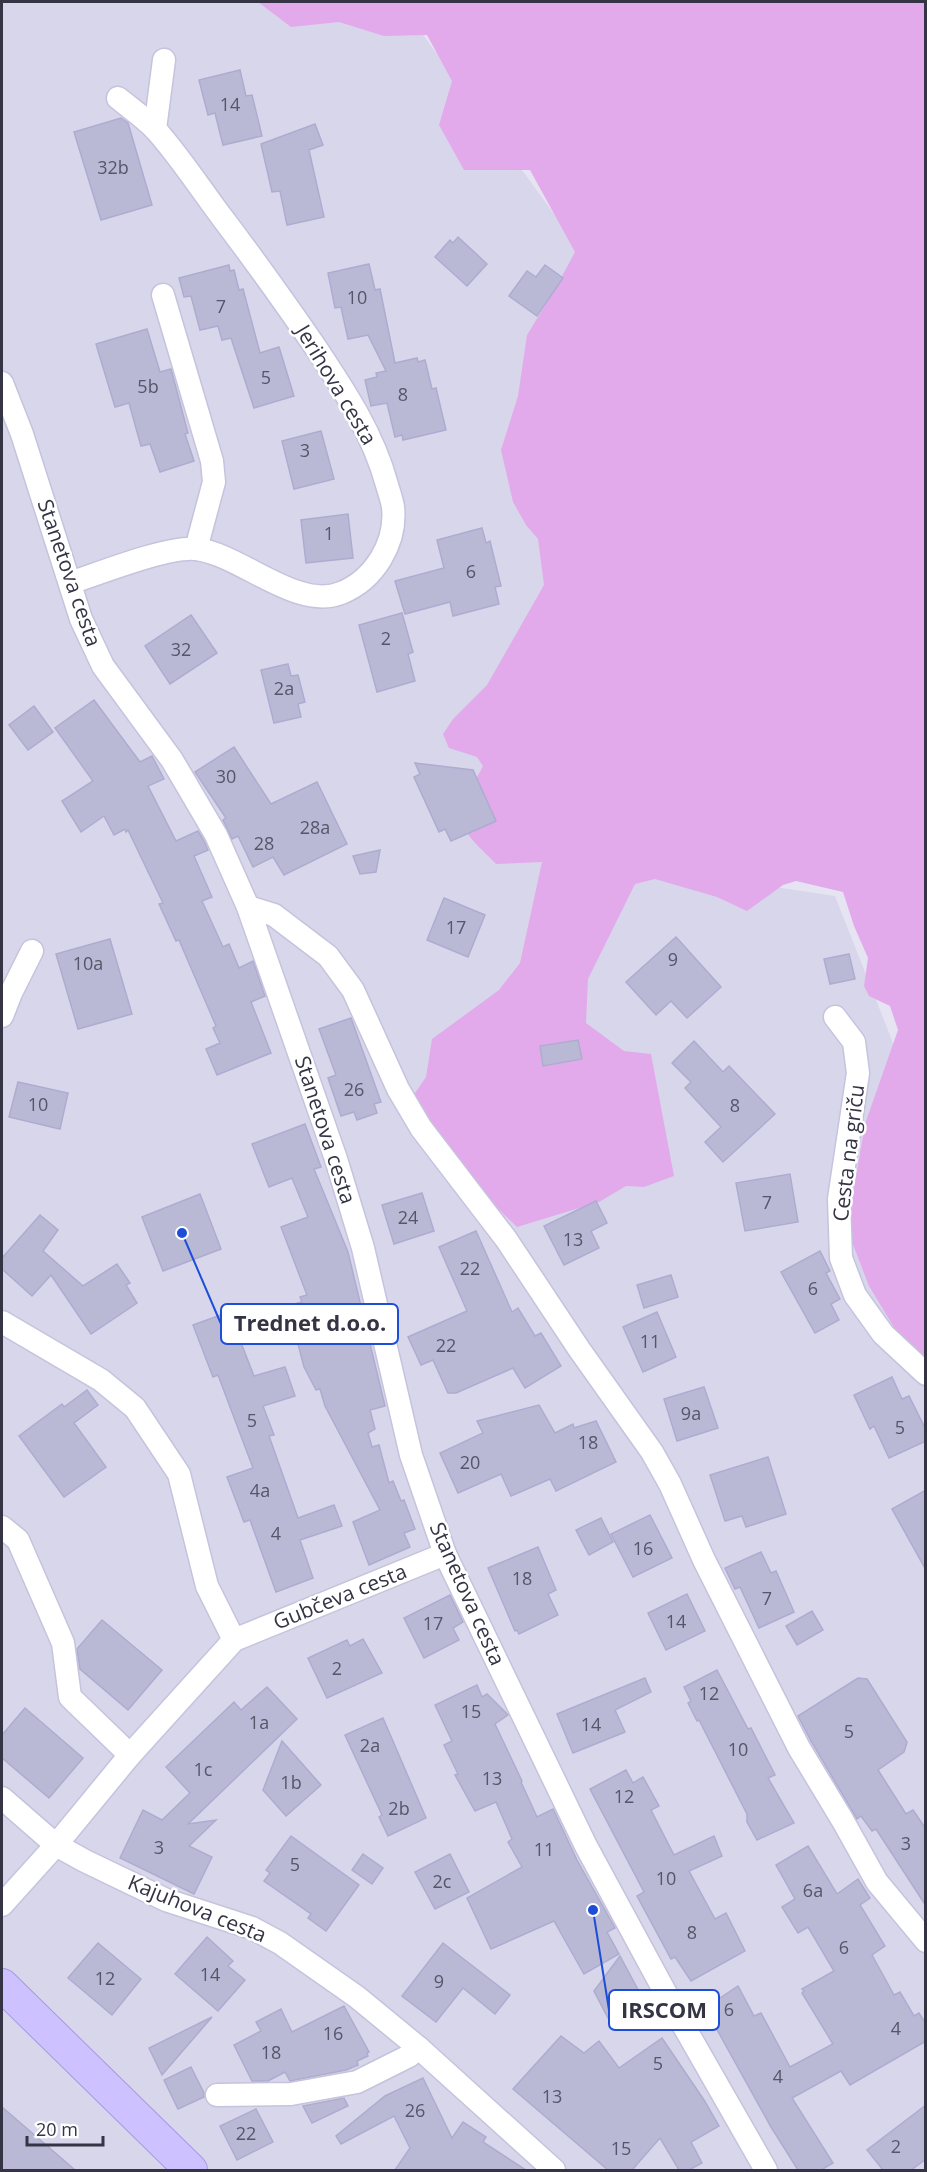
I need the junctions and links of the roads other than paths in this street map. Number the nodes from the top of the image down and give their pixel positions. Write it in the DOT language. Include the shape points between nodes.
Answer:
graph roads {
  1 [pos="164,60"];
  2 [pos="118,98"];
  3 [pos="155,129"];
  4 [pos="163,295"];
  5 [pos="2,382"];
  6 [pos="196,549"];
  7 [pos="70,583"];
  8 [pos="248,907"];
  9 [pos="32,951"];
  10 [pos="2,1016"];
  11 [pos="835,1017"];
  12 [pos="2,1322"];
  13 [pos="926,1374"];
  14 [pos="2,1527"];
  15 [pos="445,1554"];
  16 [pos="234,1640"];
  17 [pos="130,1755"];
  18 [pos="2,1798"];
  19 [pos="56,1845"];
  20 [pos="2,1905"];
  21 [pos="926,1941"];
  22 [pos="2,1985"];
  23 [pos="419,2048"];
  24 [pos="217,2095"];
  25 [pos="190,2170"];
  26 [pos="554,2170"];
  27 [pos="766,2170"];
  1 -- 3 [label="street"];
  2 -- 3 [label="street, Jerihova cesta"];
  3 -- 6 [label="street, Jerihova cesta" via="272,285 339,383 380,459 393,507 392,536 381,558 364,580 339,594 317,597 290,590 229,559"];
  4 -- 6 [label="street" via="212,461 214,482"];
  5 -- 7 [label="street, Stanetova cesta"];
  6 -- 7 [label="street, Jerihova cesta" via="166,553"];
  7 -- 8 [label="street, Stanetova cesta" via="81,619 103,666 172,760 216,835"];
  8 -- 15 [label="street, Stanetova cesta" via="360,1237 411,1455"];
  8 -- 21 [label="street" via="274,915 327,956 353,990 398,1089 421,1128 507,1239 652,1452 799,1748 877,1882"];
  9 -- 10 [label="street"];
  11 -- 13 [label="street, Cesta na griču" via="854,1042 858,1073 839,1199 840,1258 855,1295 883,1334"];
  12 -- 16 [label="street" via="101,1380 135,1408 179,1474 207,1586"];
  14 -- 17 [label="street" via="18,1540 63,1643 70,1697"];
  15 -- 16 [label="street, Gubčeva cesta"];
  15 -- 27 [label="street, Stanetova cesta" via="586,1846"];
  16 -- 17 [label="street"];
  17 -- 19 [label="street"];
  18 -- 19 [label="street, Kajuhova cesta"];
  19 -- 20 [label="street"];
  19 -- 23 [label="street, Kajuhova cesta" via="166,1900 252,1928 280,1943 357,1997"];
  22 -- 25 [label="main road"];
  23 -- 24 [label="street" via="357,2082 291,2094"];
  23 -- 26 [label="street, Kajuhova cesta"];
}
